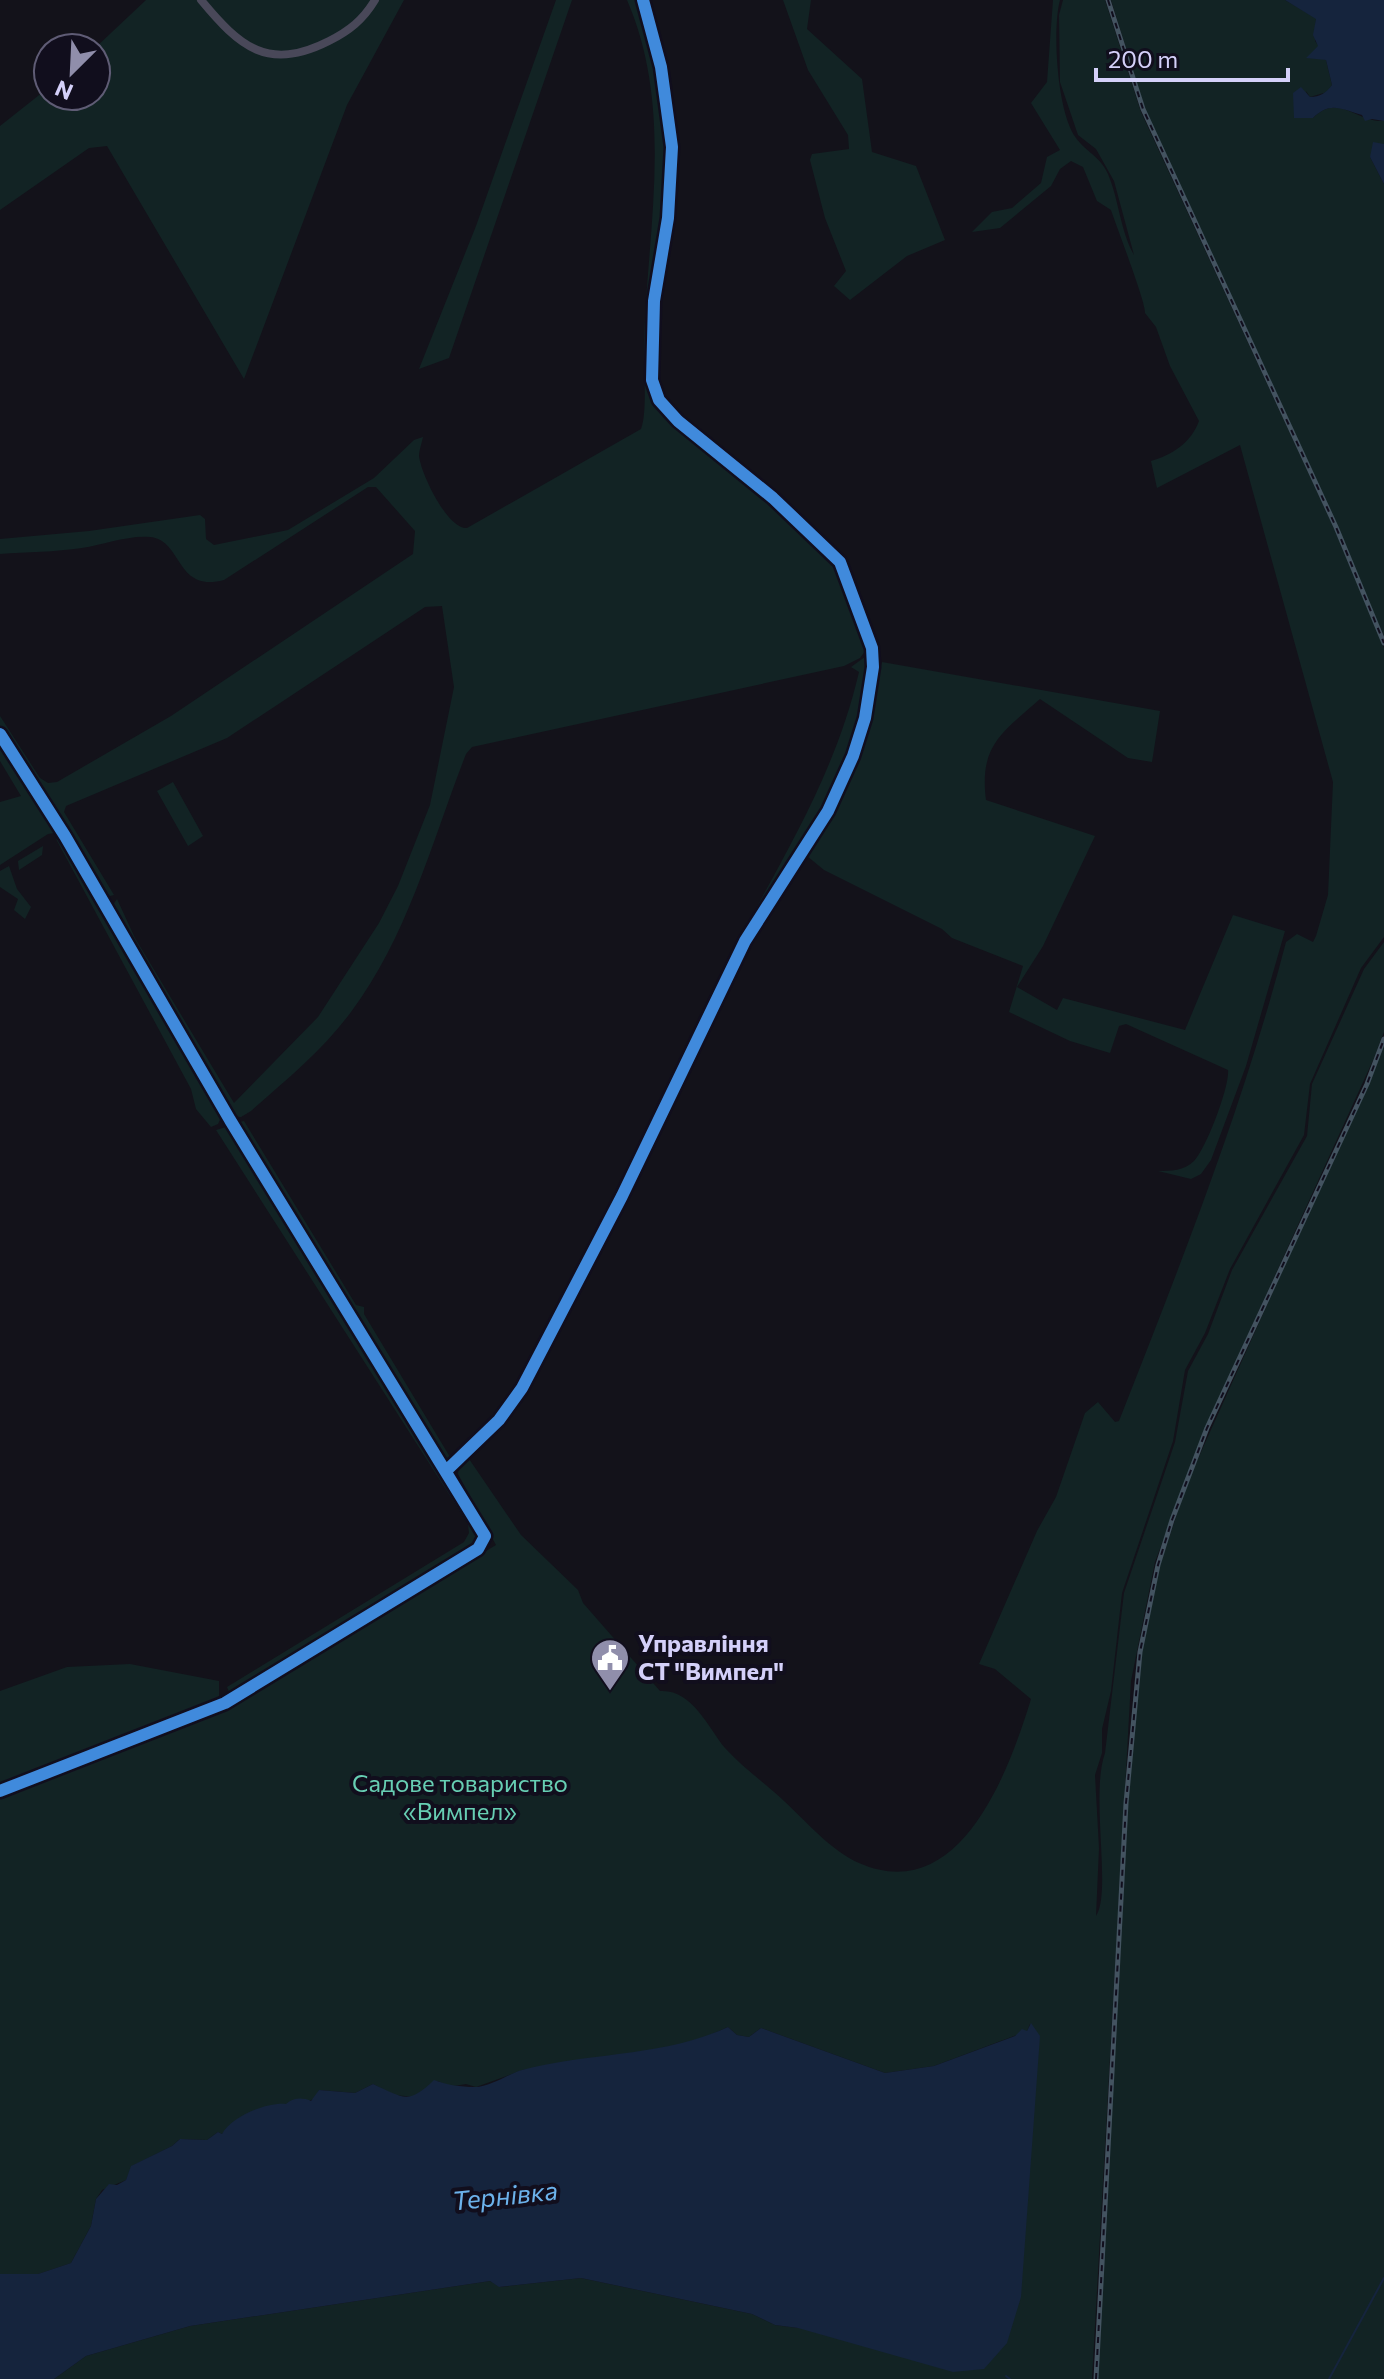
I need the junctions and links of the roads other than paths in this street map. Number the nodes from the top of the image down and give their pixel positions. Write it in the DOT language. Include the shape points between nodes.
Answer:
graph roads {
  1 [pos="201,0"];
  2 [pos="375,0"];
  3 [pos="643,0"];
  4 [pos="0,734"];
  5 [pos="447,1470"];
  6 [pos="0,1791"];
  1 -- 2 [label="street" via="243,44 290,56 350,29"];
  3 -- 5 [label="street" via="661,67 672,147 668,218 654,301 654,391 678,421 773,498 840,562 872,648 872,674 859,740 828,811 745,941 522,1388 499,1420"];
  4 -- 5 [label="street"];
  5 -- 6 [label="street" via="484,1532 478,1549 225,1703"];
}
